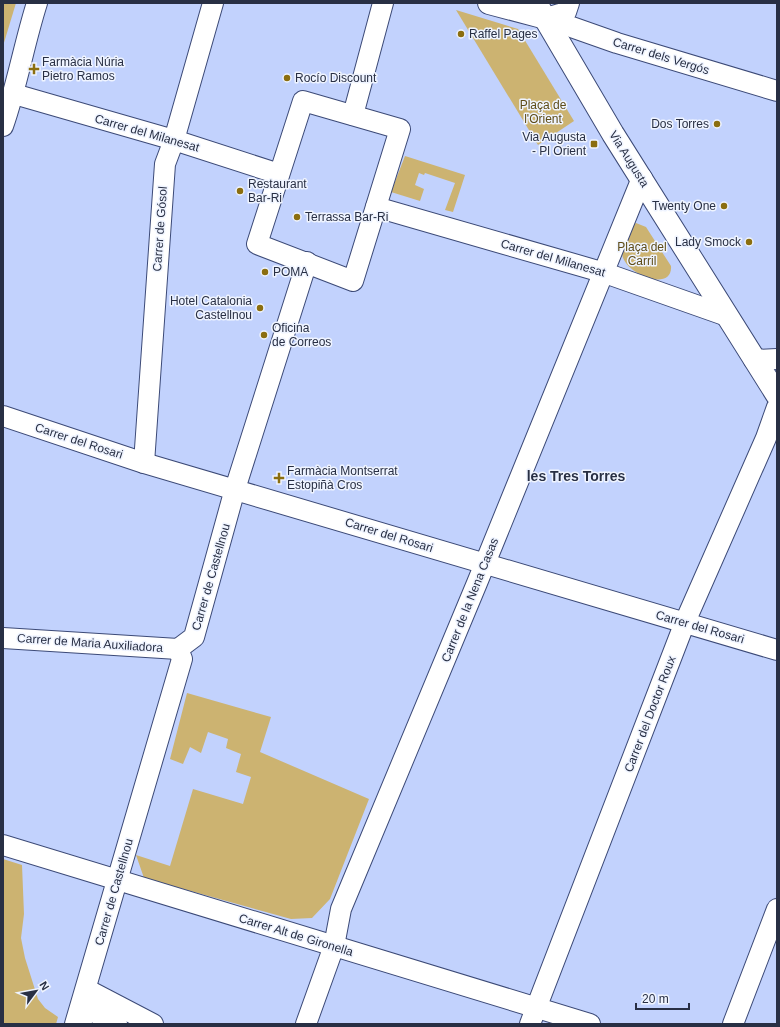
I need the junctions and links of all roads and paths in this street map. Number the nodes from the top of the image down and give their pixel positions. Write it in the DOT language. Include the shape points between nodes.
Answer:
graph roads {
  1 [pos="37,3"];
  2 [pos="213,3"];
  3 [pos="383,3"];
  4 [pos="489,3"];
  5 [pos="569,3"];
  6 [pos="541,11"];
  7 [pos="777,91"];
  8 [pos="14,94"];
  9 [pos="352,115"];
  10 [pos="3,126"];
  11 [pos="174,140"];
  12 [pos="279,174"];
  13 [pos="642,178"];
  14 [pos="376,207"];
  15 [pos="307,262"];
  16 [pos="605,273"];
  17 [pos="727,316"];
  18 [pos="777,359"];
  19 [pos="754,360"];
  20 [pos="777,395"];
  21 [pos="777,407"];
  22 [pos="3,416"];
  23 [pos="144,463"];
  24 [pos="235,489"];
  25 [pos="484,564"];
  26 [pos="685,622"];
  27 [pos="3,638"];
  28 [pos="178,649"];
  29 [pos="777,650"];
  30 [pos="3,845"];
  31 [pos="118,880"];
  32 [pos="777,909"];
  33 [pos="334,946"];
  34 [pos="86,989"];
  35 [pos="534,1016"];
  36 [pos="75,1024"];
  37 [pos="81,1024"];
  38 [pos="117,1024"];
  39 [pos="153,1024"];
  40 [pos="306,1024"];
  41 [pos="590,1024"];
  42 [pos="733,1024"];
  1 -- 8 [label="street" via="24,45"];
  2 -- 11 [label="street, Carrer de Gósol"];
  3 -- 9 [label="street"];
  4 -- 6 [label="main road"];
  5 -- 6 [label="street" via="566,12"];
  6 -- 7 [label="street, Carrer dels Vergós" via="616,43"];
  6 -- 13 [label="main road, Via Augusta" via="613,134"];
  8 -- 10 [label="street"];
  8 -- 11 [label="street, Carrer del Milanesat"];
  9 -- 12 [label="street" via="303,101"];
  9 -- 14 [label="street" via="400,129"];
  11 -- 12 [label="street, Carrer del Milanesat"];
  11 -- 23 [label="street, Carrer de Gósol" via="165,164"];
  12 -- 15 [label="street" via="257,244"];
  13 -- 16 [label="street, Carrer de la Nena Casas"];
  13 -- 17 [label="main road, Via Augusta"];
  14 -- 15 [label="street" via="353,281"];
  14 -- 16 [label="street, Carrer del Milanesat"];
  15 -- 24 [label="street, Carrer de Castellnou"];
  16 -- 17 [label="street, Carrer del Milanesat"];
  16 -- 25 [label="street, Carrer de la Nena Casas"];
  17 -- 19 [label="main road, Via Augusta"];
  18 -- 19 [label="street"];
  19 -- 20 [label="main road, Via Augusta"];
  21 -- 26 [label="street, Carrer del Doctor Roux" via="766,438"];
  22 -- 23 [label="street, Carrer del Rosari"];
  23 -- 24 [label="street, Carrer del Rosari"];
  24 -- 25 [label="street, Carrer del Rosari"];
  24 -- 28 [label="street, Carrer de Castellnou" via="194,638"];
  25 -- 26 [label="street, Carrer del Rosari"];
  25 -- 33 [label="street, Carrer de la Nena Casas" via="341,909"];
  26 -- 29 [label="street, Carrer del Rosari"];
  26 -- 35 [label="street, Carrer del Doctor Roux"];
  27 -- 28 [label="street, Carrer de Maria Auxiliadora"];
  28 -- 31 [label="street, Carrer de Castellnou" via="182,659"];
  30 -- 31 [label="street, Carrer Alt de Gironella"];
  31 -- 33 [label="street, Carrer Alt de Gironella"];
  31 -- 34 [label="street, Carrer de Castellnou"];
  32 -- 42 [label="street"];
  33 -- 35 [label="street, Carrer Alt de Gironella"];
  33 -- 40 [label="street, Carrer de la Nena Casas"];
  34 -- 36 [label="street, Carrer de Castellnou"];
  34 -- 39 [label="street"];
  35 -- 41 [label="street, Carrer Alt de Gironella"];
  37 -- 38 [label="street" via="86,1008"];
}
